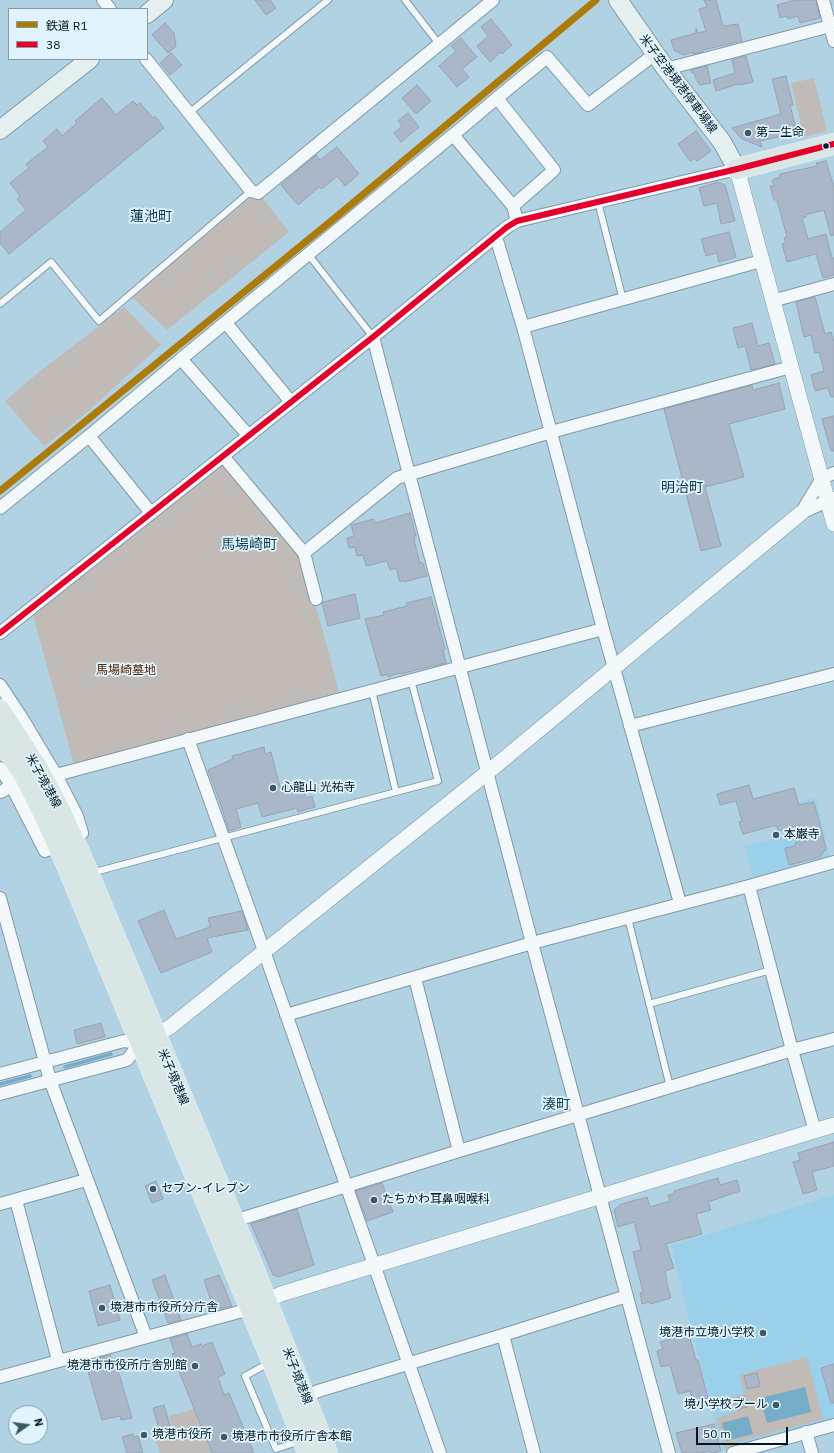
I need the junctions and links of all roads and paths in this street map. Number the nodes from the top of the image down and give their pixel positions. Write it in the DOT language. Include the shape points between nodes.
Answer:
graph roads {
  1 [pos="164,0"];
  2 [pos="328,0"];
  3 [pos="405,0"];
  4 [pos="493,0"];
  5 [pos="618,0"];
  6 [pos="823,0"];
  7 [pos="148,13"];
  8 [pos="832,26"];
  9 [pos="834,41"];
  10 [pos="439,44"];
  11 [pos="655,54"];
  12 [pos="89,60"];
  13 [pos="147,60"];
  14 [pos="666,69"];
  15 [pos="497,98"];
  16 [pos="189,113"];
  17 [pos="0,130"];
  18 [pos="453,135"];
  19 [pos="834,144"];
  20 [pos="737,169"];
  21 [pos="251,191"];
  22 [pos="598,202"];
  23 [pos="513,206"];
  24 [pos="517,221"];
  25 [pos="496,237"];
  26 [pos="308,254"];
  27 [pos="761,261"];
  28 [pos="834,284"];
  29 [pos="623,300"];
  30 [pos="772,301"];
  31 [pos="0,304"];
  32 [pos="226,323"];
  33 [pos="523,327"];
  34 [pos="373,336"];
  35 [pos="181,359"];
  36 [pos="791,367"];
  37 [pos="291,402"];
  38 [pos="551,432"];
  39 [pos="89,436"];
  40 [pos="249,436"];
  41 [pos="223,456"];
  42 [pos="409,474"];
  43 [pos="828,476"];
  44 [pos="831,500"];
  45 [pos="0,508"];
  46 [pos="151,513"];
  47 [pos="801,513"];
  48 [pos="834,524"];
  49 [pos="304,553"];
  50 [pos="316,599"];
  51 [pos="604,629"];
  52 [pos="0,633"];
  53 [pos="461,667"];
  54 [pos="614,667"];
  55 [pos="834,674"];
  56 [pos="411,680"];
  57 [pos="0,685"];
  58 [pos="372,691"];
  59 [pos="0,710"];
  60 [pos="630,726"];
  61 [pos="0,738"];
  62 [pos="188,739"];
  63 [pos="0,768"];
  64 [pos="488,772"];
  65 [pos="56,775"];
  66 [pos="11,785"];
  67 [pos="0,792"];
  68 [pos="396,792"];
  69 [pos="224,838"];
  70 [pos="65,842"];
  71 [pos="834,862"];
  72 [pos="88,874"];
  73 [pos="749,886"];
  74 [pos="0,898"];
  75 [pos="680,903"];
  76 [pos="628,918"];
  77 [pos="532,943"];
  78 [pos="264,951"];
  79 [pos="771,970"];
  80 [pos="415,978"];
  81 [pos="649,1004"];
  82 [pos="286,1015"];
  83 [pos="148,1039"];
  84 [pos="834,1039"];
  85 [pos="792,1050"];
  86 [pos="45,1062"];
  87 [pos="0,1074"];
  88 [pos="50,1080"];
  89 [pos="670,1087"];
  90 [pos="0,1094"];
  91 [pos="578,1115"];
  92 [pos="834,1125"];
  93 [pos="815,1131"];
  94 [pos="459,1151"];
  95 [pos="86,1180"];
  96 [pos="346,1186"];
  97 [pos="600,1196"];
  98 [pos="16,1200"];
  99 [pos="0,1204"];
  100 [pos="234,1222"];
  101 [pos="374,1266"];
  102 [pos="627,1296"];
  103 [pos="258,1304"];
  104 [pos="503,1335"];
  105 [pos="146,1337"];
  106 [pos="58,1360"];
  107 [pos="272,1362"];
  108 [pos="409,1364"];
  109 [pos="0,1377"];
  110 [pos="306,1396"];
  111 [pos="834,1425"];
  112 [pos="806,1432"];
  113 [pos="306,1446"];
  114 [pos="328,1453"];
  115 [pos="440,1453"];
  116 [pos="534,1453"];
  117 [pos="668,1453"];
  118 [pos="733,1453"];
  119 [pos="812,1453"];
  1 -- 7 [label="main road"];
  2 -- 16 [label="lane"];
  3 -- 10 [label="lane"];
  4 -- 10 [label="street"];
  5 -- 11 [label="main road, 米子空港境港停車場線"];
  6 -- 8 [label="street"];
  8 -- 9 [label="street"];
  8 -- 14 [label="street"];
  10 -- 21 [label="street" via="258,193"];
  11 -- 14 [label="main road, 米子空港境港停車場線"];
  11 -- 15 [label="street" via="588,105 547,57"];
  12 -- 17 [label="main road"];
  13 -- 16 [label="street"];
  14 -- 20 [label="main road, 米子空港境港停車場線" via="722,142"];
  15 -- 18 [label="street"];
  15 -- 23 [label="street" via="554,170"];
  16 -- 21 [label="street"];
  18 -- 23 [label="street"];
  18 -- 26 [label="street"];
  19 -- 20 [label="main road"];
  20 -- 22 [label="street"];
  20 -- 27 [label="street"];
  21 -- 31 [label="lane" via="99,321 51,262"];
  22 -- 24 [label="street"];
  22 -- 29 [label="lane"];
  23 -- 24 [label="street"];
  24 -- 25 [label="street"];
  25 -- 33 [label="street"];
  25 -- 34 [label="street"];
  26 -- 32 [label="street"];
  26 -- 34 [label="lane"];
  27 -- 29 [label="street"];
  27 -- 30 [label="street"];
  28 -- 30 [label="street"];
  29 -- 33 [label="street"];
  30 -- 36 [label="street"];
  32 -- 35 [label="street"];
  32 -- 37 [label="street"];
  33 -- 38 [label="street"];
  34 -- 37 [label="street"];
  34 -- 42 [label="street"];
  35 -- 39 [label="street"];
  35 -- 40 [label="street"];
  36 -- 38 [label="street"];
  36 -- 43 [label="street"];
  37 -- 40 [label="street"];
  38 -- 42 [label="street"];
  38 -- 51 [label="street"];
  39 -- 45 [label="street"];
  39 -- 46 [label="street"];
  40 -- 41 [label="street"];
  41 -- 46 [label="street"];
  41 -- 49 [label="street"];
  42 -- 49 [label="street" via="397,478"];
  42 -- 53 [label="street"];
  43 -- 44 [label="street"];
  43 -- 47 [label="street"];
  44 -- 47 [label="street"];
  44 -- 48 [label="street"];
  46 -- 52 [label="street"];
  47 -- 54 [label="street"];
  49 -- 50 [label="street"];
  51 -- 53 [label="street"];
  51 -- 54 [label="street"];
  53 -- 56 [label="street"];
  53 -- 64 [label="street"];
  54 -- 60 [label="street"];
  54 -- 64 [label="street"];
  55 -- 60 [label="street"];
  56 -- 58 [label="street"];
  56 -- 68 [label="lane" via="438,781"];
  57 -- 65 [label="street"];
  58 -- 62 [label="street"];
  58 -- 68 [label="lane"];
  59 -- 70 [label="main road, 米子境港線" via="38,769 59,808"];
  60 -- 75 [label="street"];
  61 -- 70 [label="main road, 米子境港線" via="25,776 44,815"];
  62 -- 65 [label="street"];
  62 -- 69 [label="street"];
  63 -- 66 [label="street"];
  64 -- 77 [label="street"];
  64 -- 78 [label="street"];
  65 -- 70 [label="street" via="77,816 82,833"];
  66 -- 67 [label="street"];
  66 -- 70 [label="street" via="45,851"];
  68 -- 69 [label="lane"];
  69 -- 72 [label="lane"];
  69 -- 78 [label="street"];
  70 -- 72 [label="main road, 米子境港線"];
  70 -- 83 [label="main road, 米子境港線" via="106,956"];
  71 -- 73 [label="street"];
  72 -- 83 [label="main road, 米子境港線"];
  73 -- 75 [label="street"];
  73 -- 79 [label="street"];
  74 -- 86 [label="street"];
  75 -- 76 [label="street"];
  76 -- 77 [label="street"];
  76 -- 81 [label="lane"];
  77 -- 80 [label="street"];
  77 -- 91 [label="street"];
  78 -- 82 [label="street"];
  78 -- 83 [label="street" via="170,1026"];
  79 -- 81 [label="lane"];
  79 -- 85 [label="street"];
  80 -- 82 [label="street"];
  80 -- 94 [label="street"];
  81 -- 89 [label="lane"];
  82 -- 96 [label="street"];
  83 -- 86 [label="street" via="124,1041"];
  83 -- 88 [label="street" via="126,1060"];
  83 -- 100 [label="main road, 米子境港線"];
  83 -- 103 [label="main road, 米子境港線"];
  84 -- 85 [label="street"];
  85 -- 89 [label="street"];
  85 -- 93 [label="street"];
  86 -- 87 [label="street"];
  86 -- 88 [label="street"];
  88 -- 90 [label="street"];
  88 -- 95 [label="street"];
  89 -- 91 [label="street"];
  91 -- 94 [label="street"];
  91 -- 97 [label="street"];
  92 -- 93 [label="street"];
  93 -- 97 [label="street"];
  94 -- 96 [label="street"];
  95 -- 98 [label="street"];
  95 -- 105 [label="street"];
  96 -- 100 [label="street"];
  96 -- 101 [label="street"];
  97 -- 101 [label="street"];
  97 -- 102 [label="street"];
  98 -- 99 [label="street"];
  98 -- 106 [label="street"];
  100 -- 103 [label="main road, 米子境港線"];
  101 -- 103 [label="street" via="281,1294"];
  101 -- 108 [label="street"];
  102 -- 104 [label="street"];
  102 -- 117 [label="street"];
  103 -- 105 [label="street"];
  103 -- 107 [label="main road, 米子境港線"];
  103 -- 110 [label="main road, 米子境港線"];
  104 -- 108 [label="street"];
  104 -- 116 [label="street"];
  105 -- 106 [label="street"];
  106 -- 109 [label="street"];
  107 -- 113 [label="main road, 米子境港線"];
  107 -- 113 [label="lane" via="245,1376 276,1449"];
  108 -- 110 [label="street"];
  108 -- 115 [label="street"];
  110 -- 114 [label="main road, 米子境港線"];
  111 -- 112 [label="street"];
  112 -- 118 [label="street"];
  112 -- 119 [label="street"];
}
